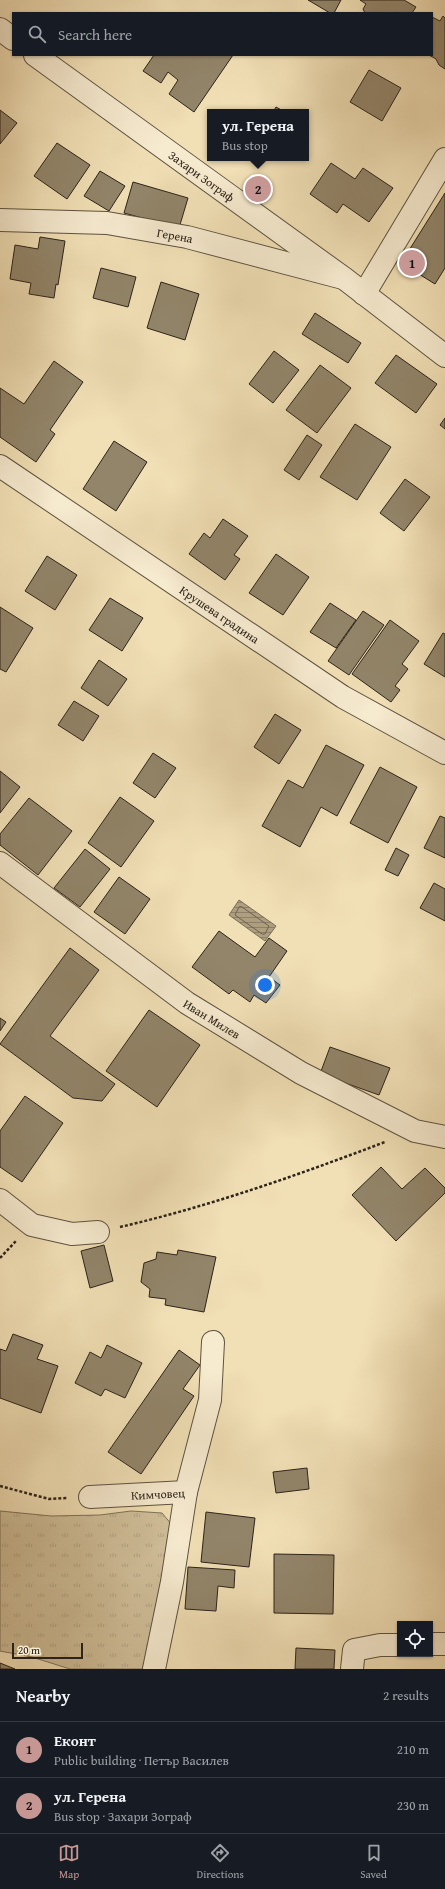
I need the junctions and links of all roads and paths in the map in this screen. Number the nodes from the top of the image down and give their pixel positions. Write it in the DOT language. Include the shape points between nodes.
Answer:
graph roads {
  1 [pos="0,29"];
  2 [pos="12,38"];
  3 [pos="36,56"];
  4 [pos="445,159"];
  5 [pos="0,220"];
  6 [pos="345,279"];
  7 [pos="364,294"];
  8 [pos="445,356"];
  9 [pos="0,466"];
  10 [pos="445,753"];
  11 [pos="0,863"];
  12 [pos="415,1131"];
  13 [pos="445,1137"];
  14 [pos="0,1200"];
  15 [pos="98,1232"];
  16 [pos="213,1342"];
  17 [pos="0,1486"];
  18 [pos="186,1492"];
  19 [pos="90,1497"];
  20 [pos="433,1644"];
  21 [pos="445,1644"];
  22 [pos="390,1645"];
  23 [pos="154,1669"];
  24 [pos="352,1669"];
  1 -- 2 [label="street"];
  3 -- 6 [label="street, Захари Зограф"];
  4 -- 7 [label="street"];
  5 -- 6 [label="street, Герена" via="122,225 187,237"];
  6 -- 7 [label="street, Захари Зограф"];
  7 -- 8 [label="street, Захари Зограф"];
  9 -- 10 [label="street, Крушева градина" via="343,697"];
  11 -- 12 [label="street, Иван Милев" via="187,1003 301,1073"];
  12 -- 13 [label="street, Иван Милев"];
  12 -- 15 [label="path" via="274,1184 176,1214"];
  14 -- 15 [label="street" via="32,1225 72,1234"];
  16 -- 18 [label="street" via="210,1400"];
  17 -- 19 [label="path" via="48,1499"];
  18 -- 19 [label="street, Кимчовец"];
  18 -- 23 [label="street, Кимчовец" via="172,1582"];
  20 -- 21 [label="street"];
  22 -- 24 [label="street" via="354,1650"];
}
